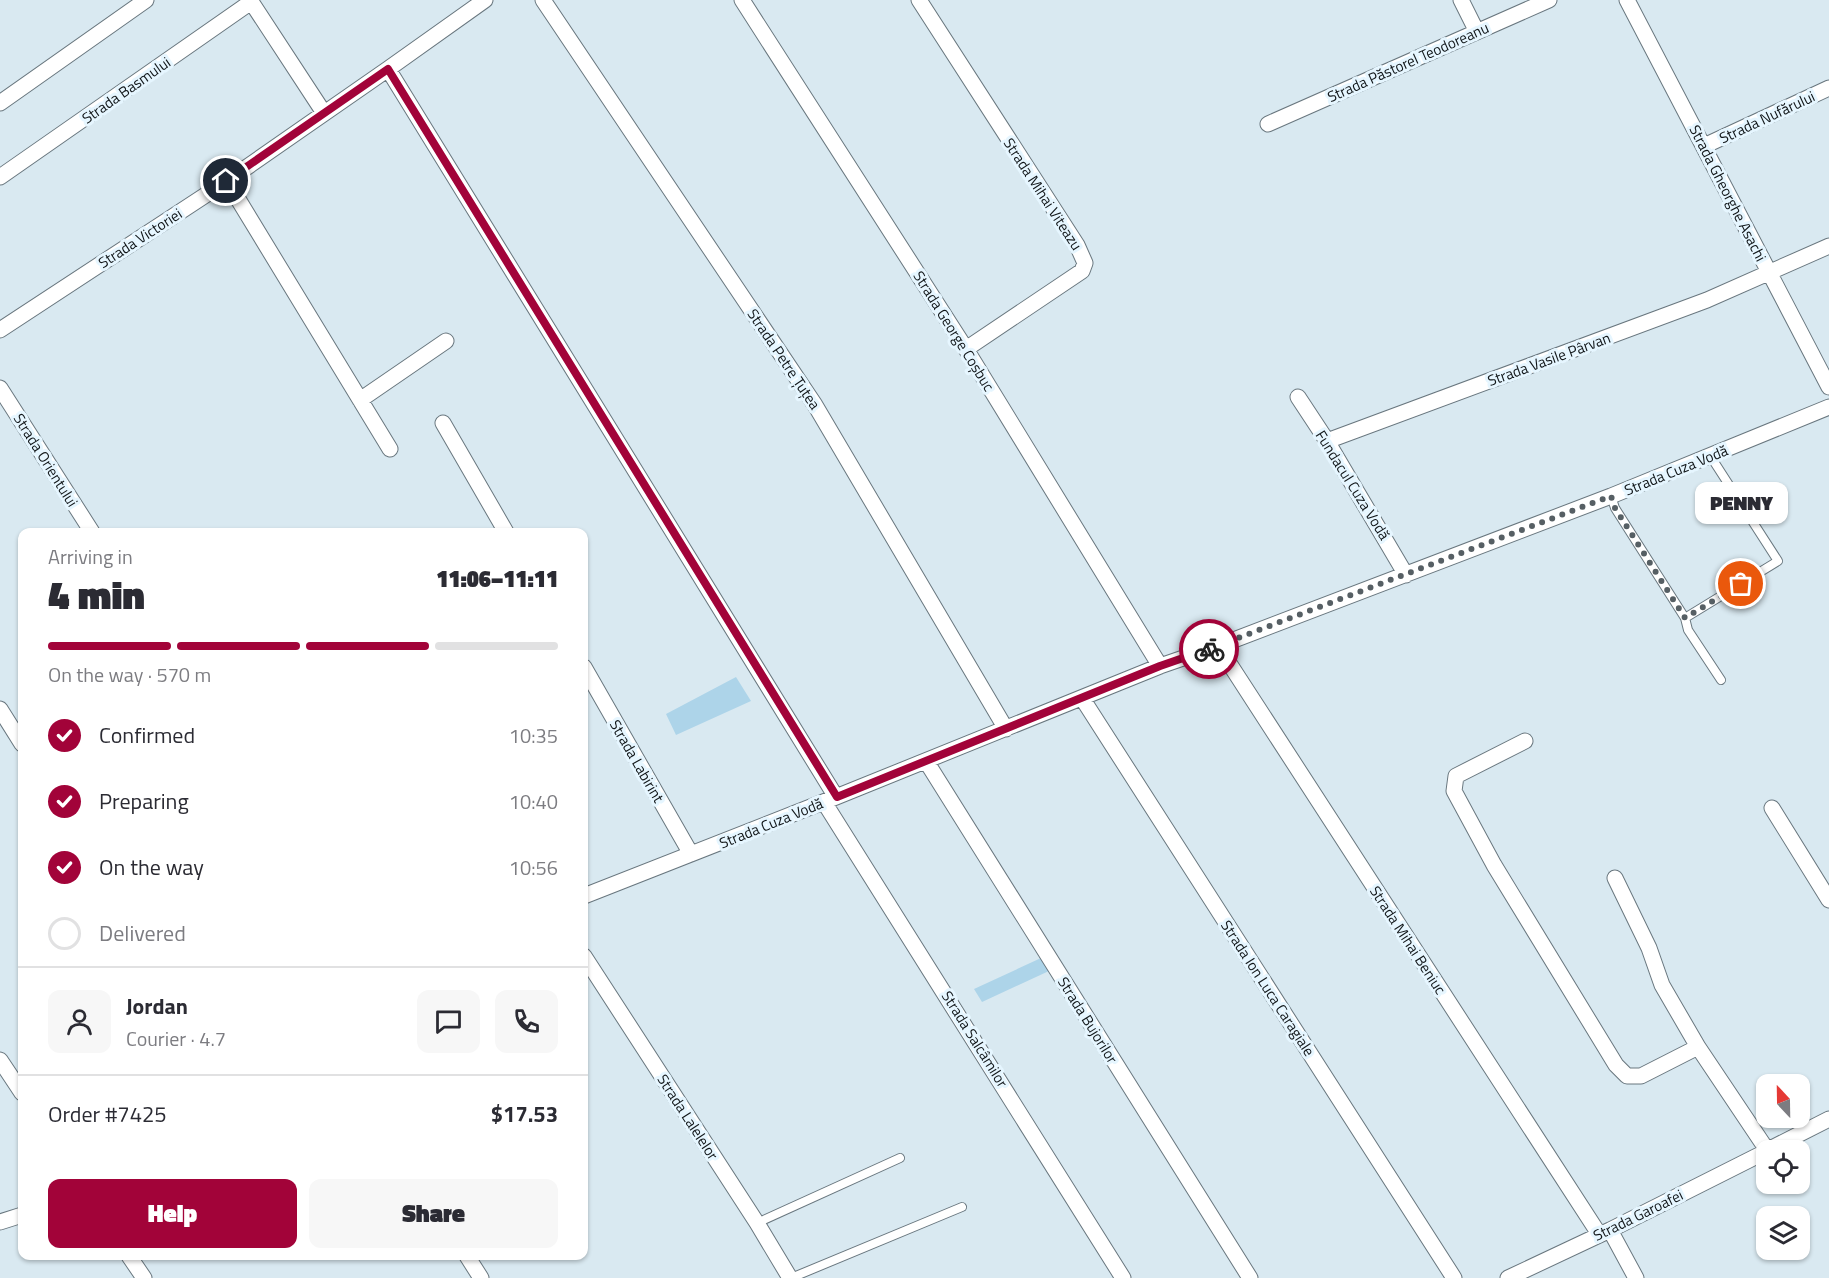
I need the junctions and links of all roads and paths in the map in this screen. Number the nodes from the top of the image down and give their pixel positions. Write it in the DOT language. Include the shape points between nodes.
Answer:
graph roads {
  1 [pos="146,0"];
  2 [pos="484,0"];
  3 [pos="543,0"];
  4 [pos="742,0"];
  5 [pos="920,0"];
  6 [pos="1461,0"];
  7 [pos="1549,0"];
  8 [pos="1627,0"];
  9 [pos="251,1"];
  10 [pos="1477,32"];
  11 [pos="388,69"];
  12 [pos="1829,89"];
  13 [pos="0,103"];
  14 [pos="324,113"];
  15 [pos="1268,124"];
  16 [pos="1704,146"];
  17 [pos="0,177"];
  18 [pos="226,181"];
  19 [pos="1829,246"];
  20 [pos="1770,273"];
  21 [pos="0,330"];
  22 [pos="446,341"];
  23 [pos="966,349"];
  24 [pos="1829,387"];
  25 [pos="0,388"];
  26 [pos="1298,397"];
  27 [pos="360,400"];
  28 [pos="1829,407"];
  29 [pos="443,423"];
  30 [pos="1327,441"];
  31 [pos="390,449"];
  32 [pos="1711,457"];
  33 [pos="1611,496"];
  34 [pos="89,528"];
  35 [pos="504,528"];
  36 [pos="1406,575"];
  37 [pos="1685,618"];
  38 [pos="1218,646"];
  39 [pos="1160,666"];
  40 [pos="588,674"];
  41 [pos="1721,680"];
  42 [pos="1082,698"];
  43 [pos="0,709"];
  44 [pos="1006,729"];
  45 [pos="18,738"];
  46 [pos="1526,741"];
  47 [pos="926,761"];
  48 [pos="830,799"];
  49 [pos="1772,808"];
  50 [pos="691,854"];
  51 [pos="1615,878"];
  52 [pos="588,894"];
  53 [pos="1829,900"];
  54 [pos="588,962"];
  55 [pos="1698,1047"];
  56 [pos="0,1060"];
  57 [pos="18,1087"];
  58 [pos="1829,1119"];
  59 [pos="1760,1140"];
  60 [pos="1788,1140"];
  61 [pos="1756,1156"];
  62 [pos="900,1158"];
  63 [pos="962,1207"];
  64 [pos="18,1216"];
  65 [pos="0,1222"];
  66 [pos="757,1223"];
  67 [pos="1605,1232"];
  68 [pos="132,1260"];
  69 [pos="470,1260"];
  70 [pos="144,1278"];
  71 [pos="481,1278"];
  72 [pos="791,1278"];
  73 [pos="1123,1278"];
  74 [pos="1250,1278"];
  75 [pos="1454,1278"];
  76 [pos="1508,1278"];
  77 [pos="1636,1278"];
  1 -- 13 [label="street"];
  2 -- 11 [label="street, Strada Victoriei"];
  3 -- 44 [label="street, Strada Petre Țuțea" via="815,405"];
  4 -- 23 [label="street, Strada George Coșbuc"];
  5 -- 23 [label="street, Strada Mihai Viteazu" via="1085,263 1082,271"];
  6 -- 10 [label="street"];
  7 -- 10 [label="street, Strada Păstorel Teodoreanu"];
  8 -- 16 [label="street, Strada Gheorghe Asachi"];
  9 -- 14 [label="street"];
  9 -- 17 [label="street, Strada Basmului"];
  10 -- 15 [label="street, Strada Păstorel Teodoreanu"];
  11 -- 14 [label="street, Strada Victoriei"];
  11 -- 48 [label="street, Strada Salcâmilor"];
  12 -- 16 [label="street, Strada Nufărului"];
  14 -- 18 [label="street, Strada Victoriei"];
  16 -- 20 [label="street, Strada Gheorghe Asachi"];
  18 -- 21 [label="street, Strada Victoriei"];
  18 -- 27 [label="street"];
  19 -- 20 [label="street, Strada Vasile Pârvan"];
  20 -- 24 [label="street, Strada Gheorghe Asachi"];
  20 -- 30 [label="street, Strada Vasile Pârvan"];
  22 -- 27 [label="street"];
  23 -- 39 [label="street, Strada George Coșbuc"];
  25 -- 34 [label="street, Strada Orientului"];
  26 -- 30 [label="street, Fundacul Cuza Vodă"];
  27 -- 31 [label="street"];
  28 -- 32 [label="street, Strada Cuza Vodă"];
  29 -- 35 [label="street"];
  30 -- 36 [label="street, Fundacul Cuza Vodă"];
  32 -- 33 [label="street, Strada Cuza Vodă"];
  32 -- 37 [label="lane" via="1778,561"];
  33 -- 36 [label="street, Strada Cuza Vodă"];
  33 -- 37 [label="lane"];
  36 -- 38 [label="street, Strada Cuza Vodă"];
  37 -- 41 [label="lane" via="1688,630"];
  38 -- 39 [label="street, Strada Cuza Vodă"];
  38 -- 67 [label="street, Strada Mihai Beniuc"];
  39 -- 42 [label="street, Strada Cuza Vodă"];
  40 -- 50 [label="street, Strada Labirint"];
  42 -- 44 [label="street, Strada Cuza Vodă"];
  42 -- 75 [label="street, Strada Ion Luca Caragiale"];
  43 -- 45 [label="street"];
  44 -- 47 [label="street, Strada Cuza Vodă"];
  46 -- 55 [label="street" via="1456,776 1454,791 1494,865 1616,1065 1627,1076 1641,1076"];
  47 -- 48 [label="street, Strada Cuza Vodă"];
  47 -- 74 [label="street, Strada Bujorilor"];
  48 -- 50 [label="street, Strada Cuza Vodă"];
  48 -- 73 [label="street, Strada Salcâmilor"];
  49 -- 53 [label="street"];
  50 -- 52 [label="street, Strada Cuza Vodă"];
  51 -- 55 [label="street" via="1662,985"];
  54 -- 66 [label="street, Strada Lalelelor"];
  55 -- 59 [label="street"];
  56 -- 57 [label="street"];
  58 -- 60 [label="street, Strada Garoafei"];
  61 -- 67 [label="street, Strada Garoafei"];
  62 -- 66 [label="lane"];
  63 -- 72 [label="lane"];
  64 -- 65 [label="street"];
  66 -- 72 [label="street, Strada Lalelelor"];
  67 -- 76 [label="street, Strada Garoafei"];
  67 -- 77 [label="street, Strada Mihai Beniuc"];
  68 -- 70 [label="street"];
  69 -- 71 [label="street"];
}
